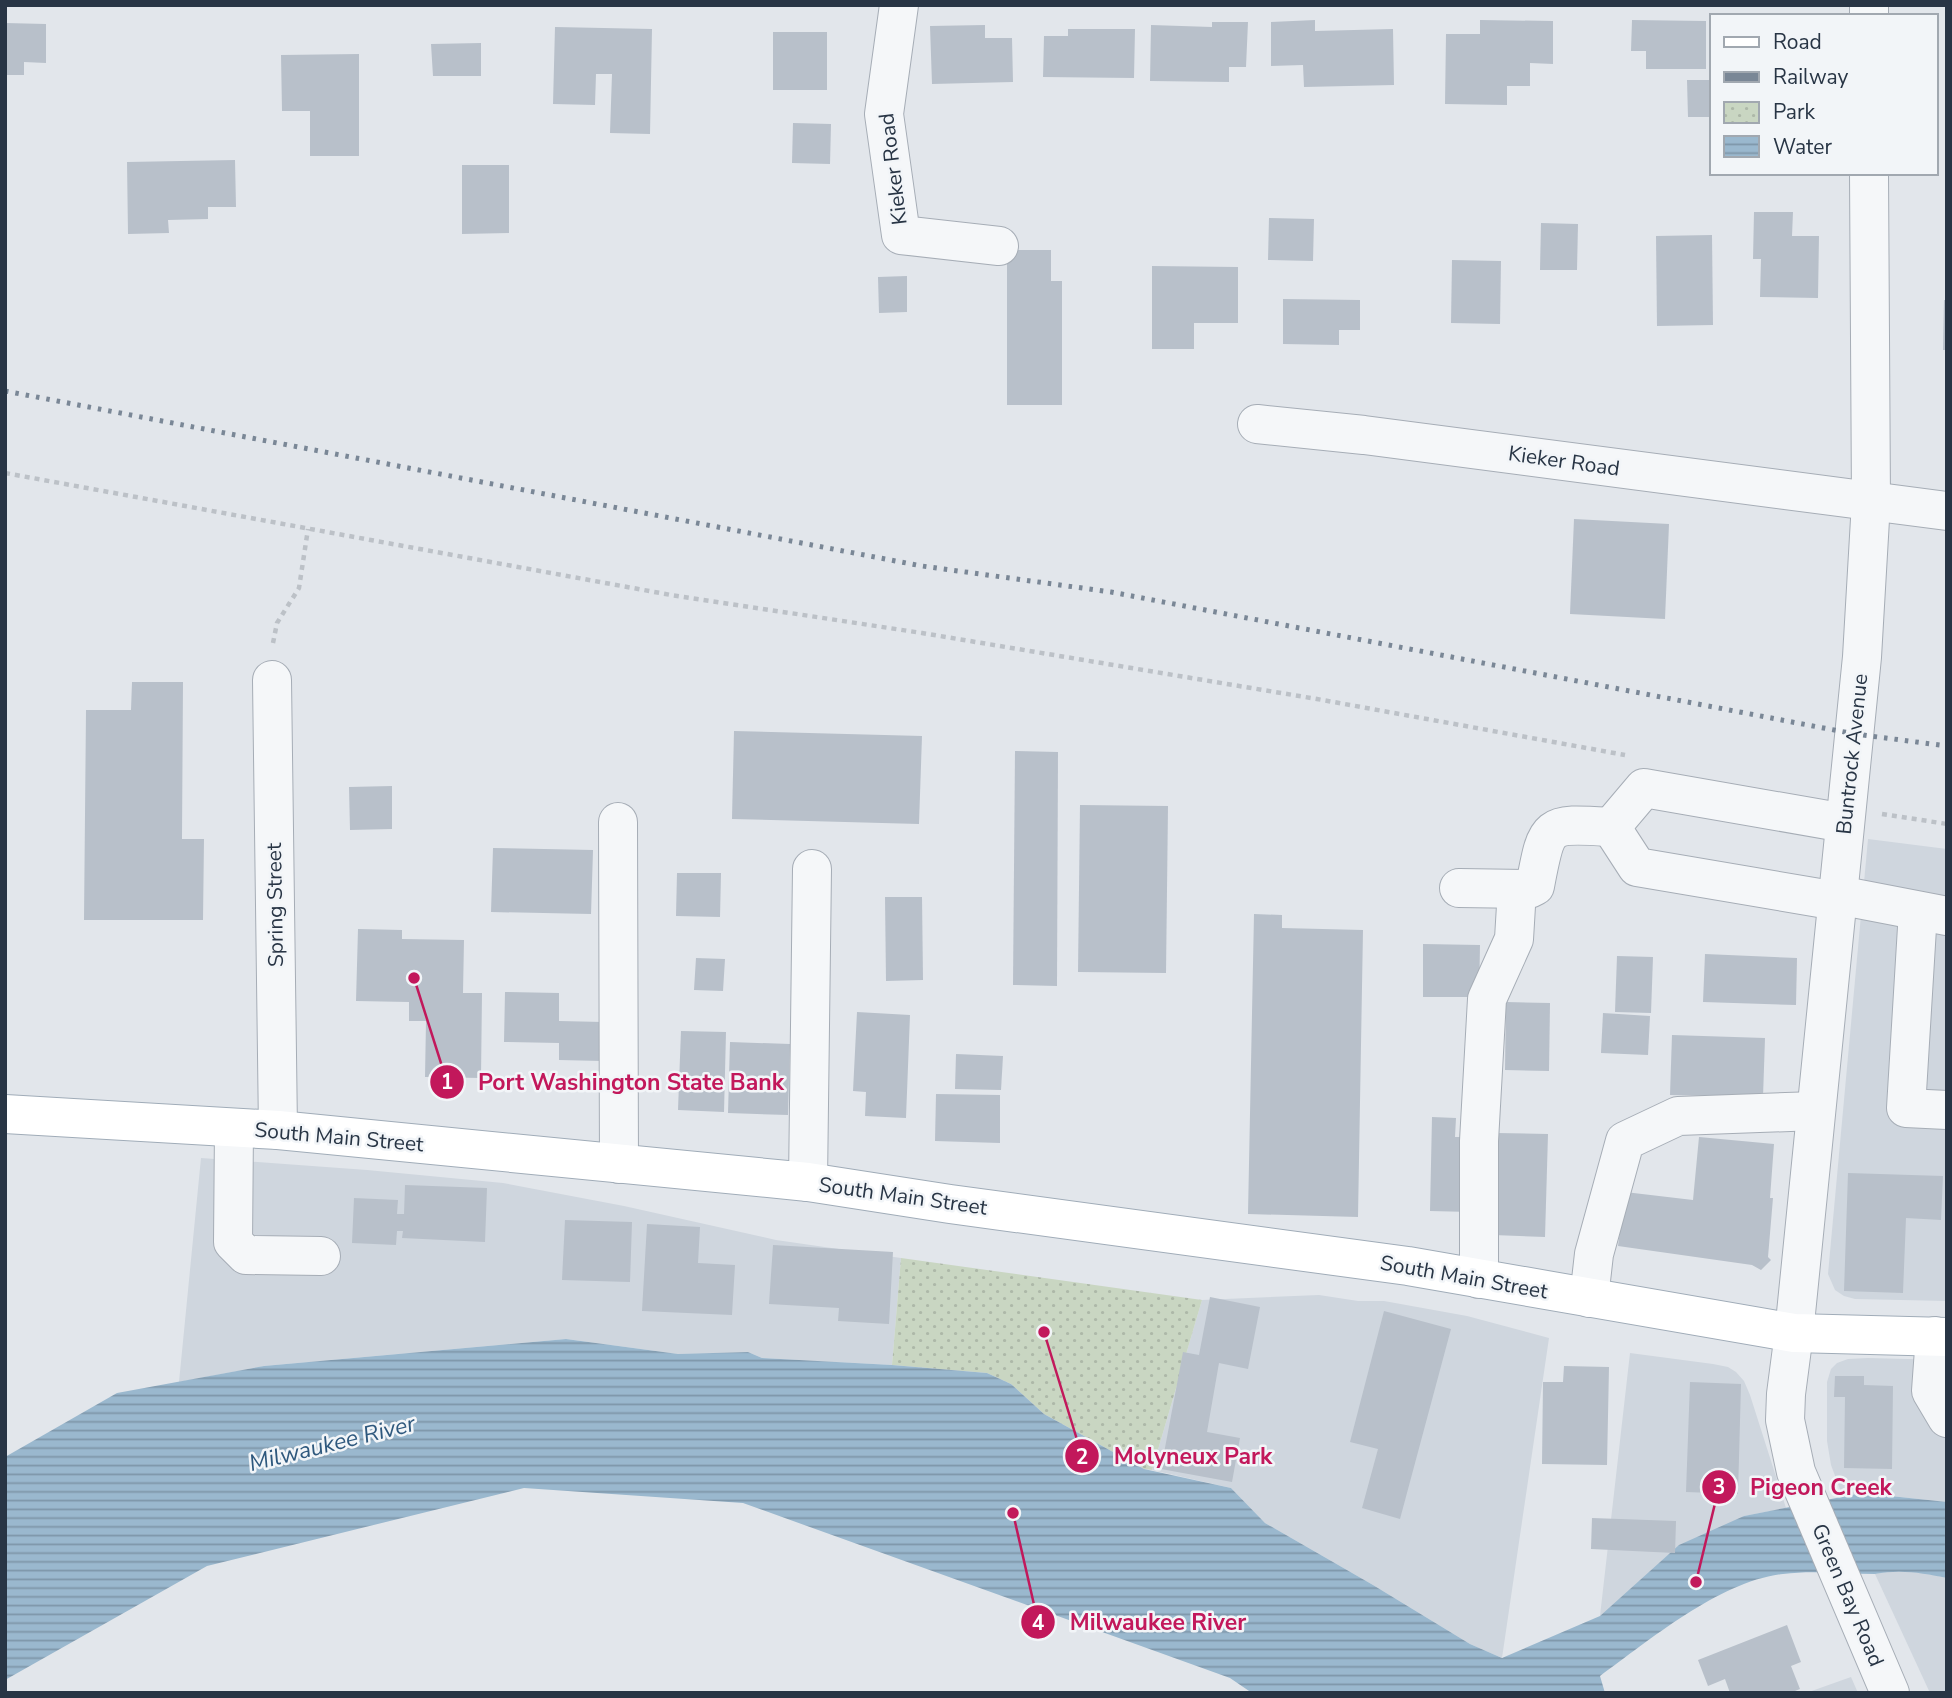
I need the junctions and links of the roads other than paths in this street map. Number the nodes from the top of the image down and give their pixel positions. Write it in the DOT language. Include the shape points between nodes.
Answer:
graph roads {
  1 [pos="899,5"];
  2 [pos="1869,175"];
  3 [pos="999,246"];
  4 [pos="1256,424"];
  5 [pos="1871,502"];
  6 [pos="1947,511"];
  7 [pos="272,680"];
  8 [pos="1861,818"];
  9 [pos="618,822"];
  10 [pos="1611,827"];
  11 [pos="811,869"];
  12 [pos="1459,888"];
  13 [pos="1517,890"];
  14 [pos="1838,898"];
  15 [pos="1932,913"];
  16 [pos="1947,1110"];
  17 [pos="1816,1111"];
  18 [pos="5,1114"];
  19 [pos="234,1128"];
  20 [pos="278,1130"];
  21 [pos="619,1164"];
  22 [pos="808,1182"];
  23 [pos="321,1256"];
  24 [pos="1479,1279"];
  25 [pos="1589,1298"];
  26 [pos="1794,1333"];
  27 [pos="1941,1336"];
  28 [pos="1947,1418"];
  29 [pos="1890,1693"];
  1 -- 3 [label="street, Kieker Road" via="884,114 901,235"];
  2 -- 5 [label="street, Buntrock Avenue"];
  4 -- 5 [label="street, Kieker Road"];
  5 -- 6 [label="street, Kieker Road"];
  5 -- 8 [label="street, Buntrock Avenue" via="1862,657"];
  7 -- 20 [label="street, Spring Street"];
  8 -- 10 [label="street" via="1644,788"];
  8 -- 14 [label="street, Buntrock Avenue"];
  9 -- 21 [label="street"];
  10 -- 13 [label="street" via="1567,824 1555,828 1543,844 1535,886"];
  10 -- 14 [label="street" via="1637,867"];
  11 -- 22 [label="street"];
  12 -- 13 [label="street"];
  13 -- 24 [label="street" via="1514,939 1488,999 1479,1141"];
  14 -- 15 [label="street"];
  14 -- 17 [label="street, Buntrock Avenue"];
  15 -- 16 [label="street" via="1906,1108"];
  17 -- 25 [label="street" via="1678,1116 1625,1141 1594,1254"];
  17 -- 26 [label="street, Buntrock Avenue"];
  18 -- 19 [label="main road, South Main Street"];
  19 -- 20 [label="main road, South Main Street"];
  19 -- 23 [label="street" via="233,1242 246,1255"];
  20 -- 21 [label="main road, South Main Street"];
  21 -- 22 [label="main road, South Main Street"];
  22 -- 24 [label="main road, South Main Street"];
  24 -- 25 [label="main road, South Main Street"];
  25 -- 26 [label="main road, South Main Street"];
  26 -- 27 [label="main road, South Main Street"];
  26 -- 29 [label="street, Green Bay Road" via="1785,1420 1796,1472"];
  27 -- 28 [label="street" via="1931,1391"];
}
